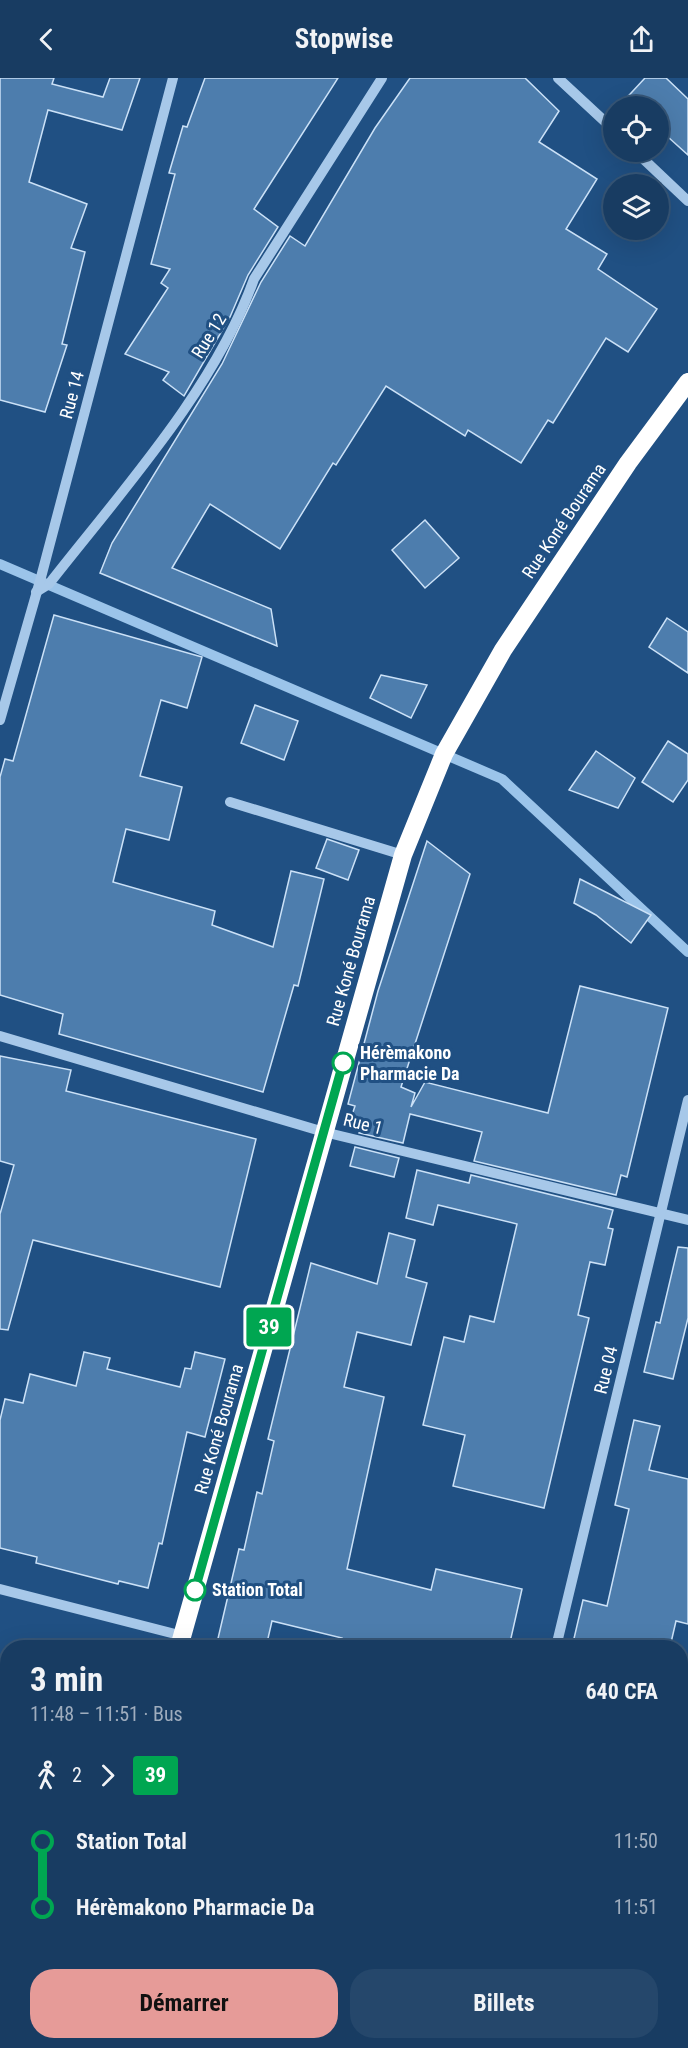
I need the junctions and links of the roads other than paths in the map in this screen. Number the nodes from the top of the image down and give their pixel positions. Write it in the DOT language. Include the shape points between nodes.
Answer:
graph roads {
  1 [pos="173,78"];
  2 [pos="382,78"];
  3 [pos="558,78"];
  4 [pos="603,120"];
  5 [pos="647,162"];
  6 [pos="688,201"];
  7 [pos="688,382"];
  8 [pos="36,592"];
  9 [pos="0,720"];
  10 [pos="230,802"];
  11 [pos="403,855"];
  12 [pos="0,1036"];
  13 [pos="688,1100"];
  14 [pos="324,1132"];
  15 [pos="661,1213"];
  16 [pos="688,1220"];
  17 [pos="0,1589"];
  18 [pos="174,1640"];
  19 [pos="182,1640"];
  20 [pos="557,1640"];
  1 -- 8 [label="street, Rue 14"];
  2 -- 8 [label="street, Rue 12" via="254,279 241,316 176,421 49,584"];
  3 -- 4 [label="street"];
  5 -- 6 [label="street"];
  7 -- 11 [label="highway, Rue Koné Bourama" via="628,463 503,650 444,754"];
  8 -- 9 [label="street, Rue 14"];
  10 -- 11 [label="street"];
  11 -- 14 [label="highway, Rue Koné Bourama"];
  12 -- 14 [label="street, Rue 1"];
  13 -- 15 [label="street, Rue 04"];
  14 -- 15 [label="street, Rue 1"];
  14 -- 19 [label="highway, Rue Koné Bourama"];
  15 -- 16 [label="street, Rue 1"];
  15 -- 20 [label="street, Rue 04"];
  17 -- 18 [label="street"];
}
